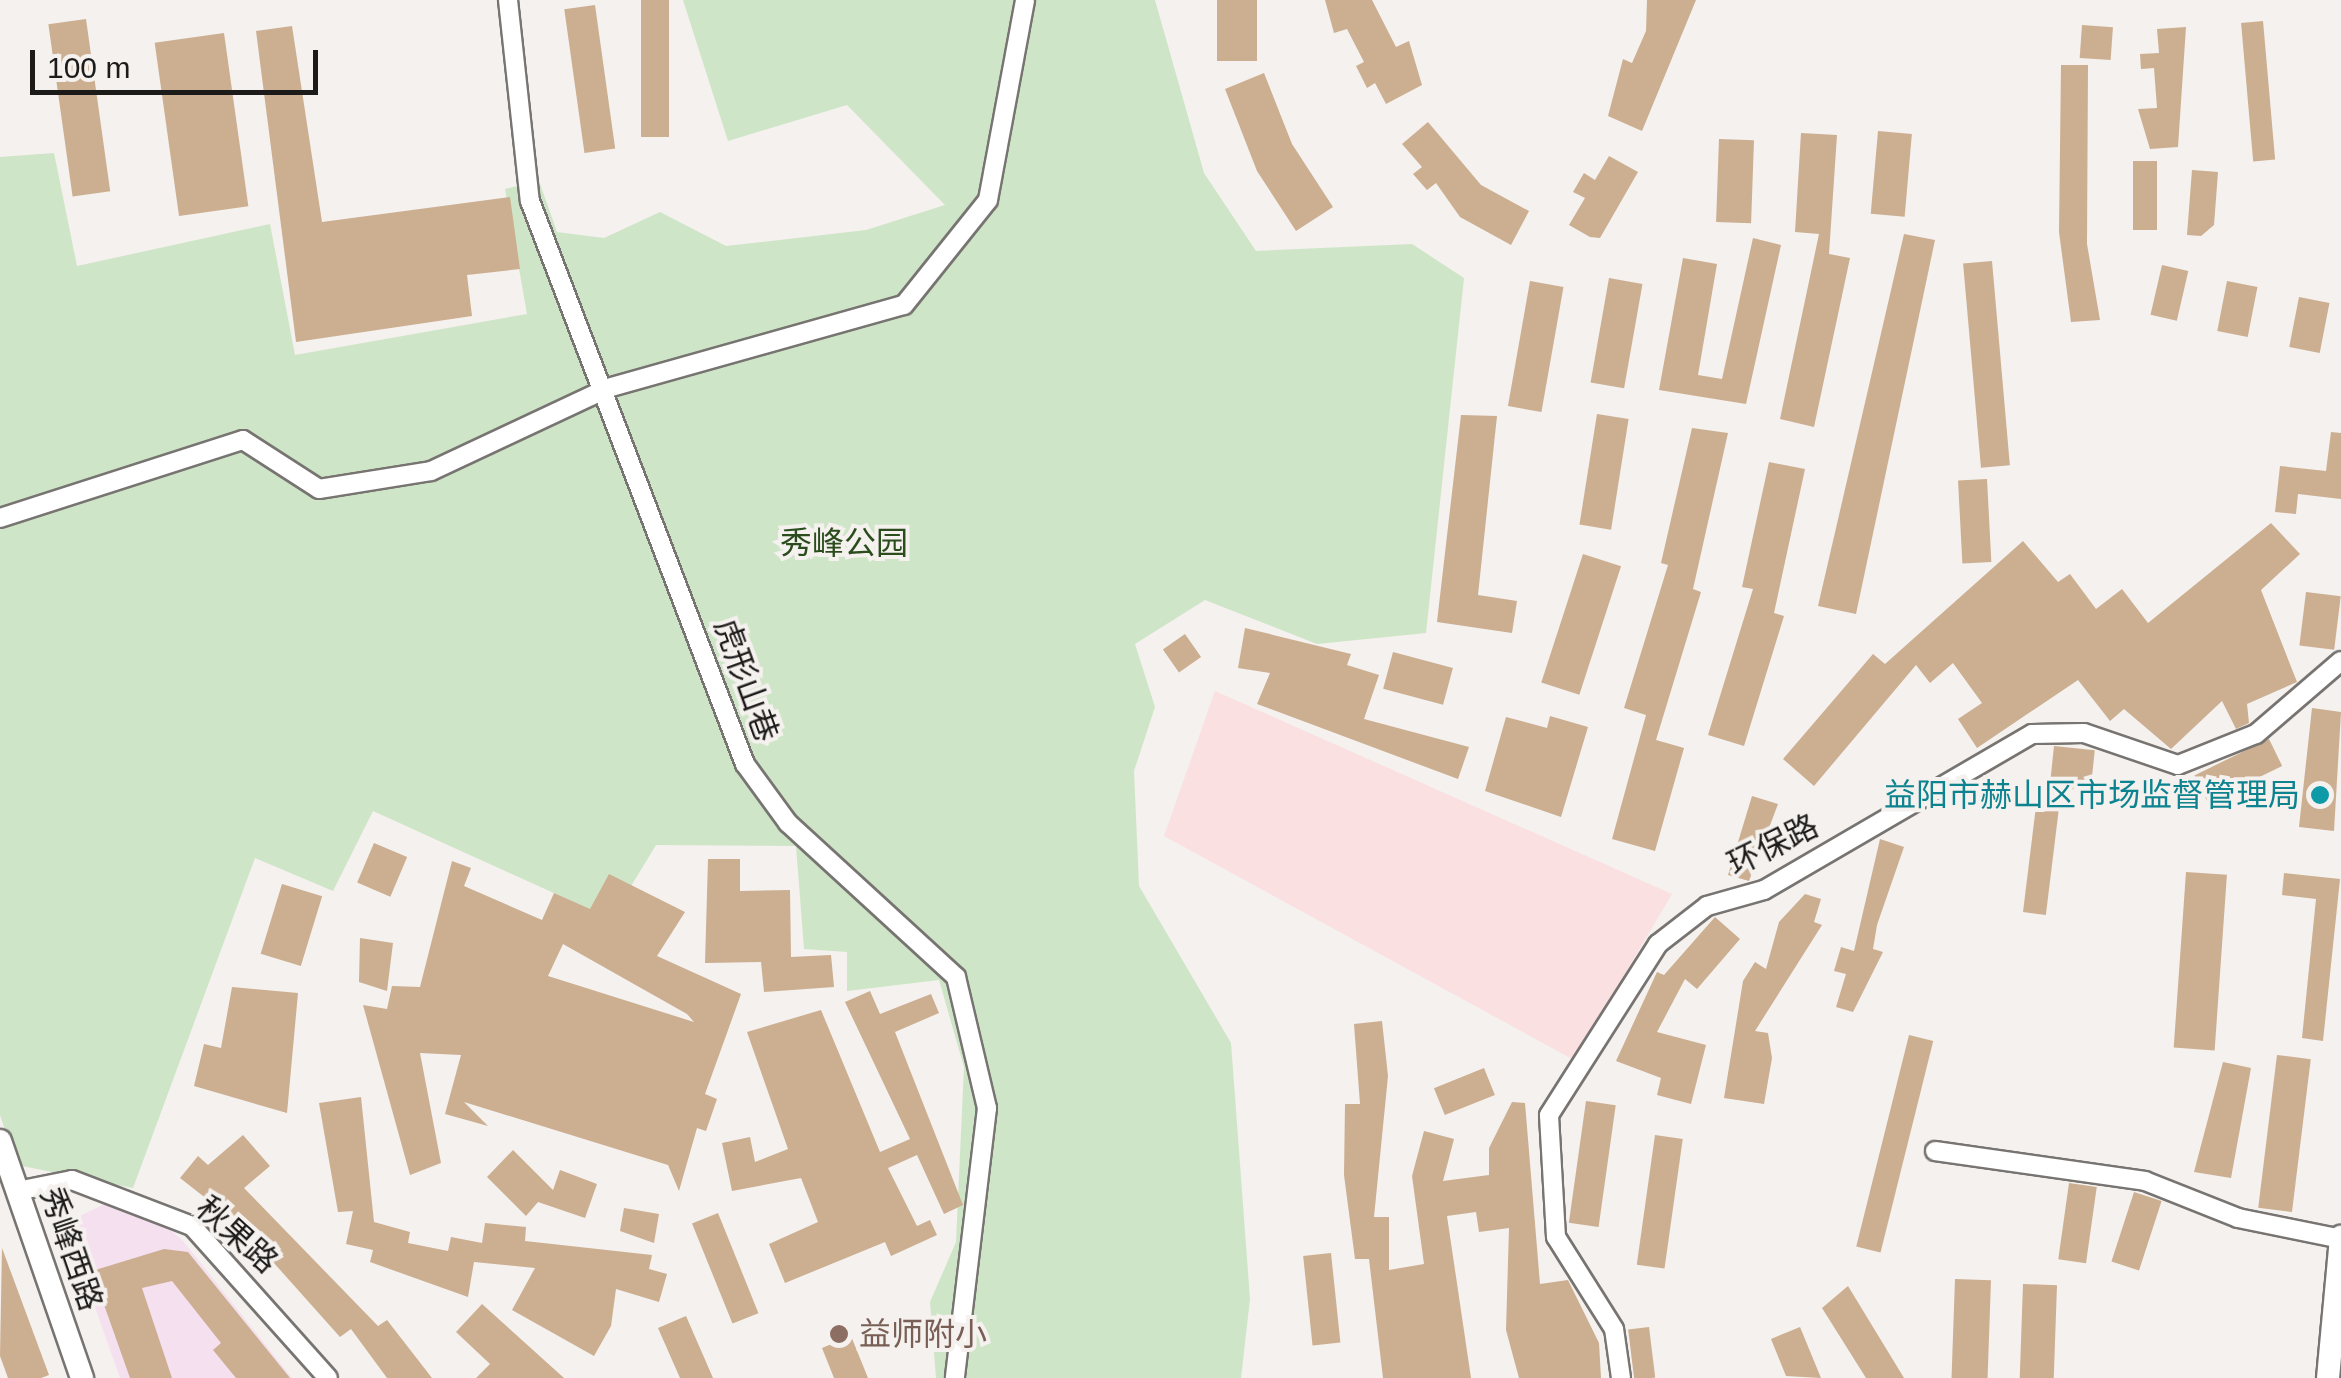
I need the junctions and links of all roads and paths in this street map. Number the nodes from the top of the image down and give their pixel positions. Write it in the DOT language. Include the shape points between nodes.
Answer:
graph roads {
  1 [pos="508,0"];
  2 [pos="1024,0"];
  3 [pos="608,388"];
  4 [pos="0,518"];
  5 [pos="2341,661"];
  6 [pos="0,1141"];
  7 [pos="1935,1151"];
  8 [pos="17,1191"];
  9 [pos="2341,1238"];
  10 [pos="82,1378"];
  11 [pos="328,1378"];
  12 [pos="955,1378"];
  13 [pos="1620,1378"];
  14 [pos="2328,1378"];
  1 -- 3 [label="street, 虎形山巷" via="530,200"];
  2 -- 3 [label="street" via="988,200 904,305"];
  3 -- 4 [label="street" via="430,471 319,488 243,440"];
  3 -- 12 [label="street, 虎形山巷" via="745,764 788,823 956,976 987,1108"];
  5 -- 13 [label="street, 环保路" via="2256,734 2178,766 2084,734 2032,734 1764,890 1707,906 1658,944 1550,1114 1556,1237 1614,1329"];
  6 -- 8 [label="street, 秀峰西路"];
  7 -- 9 [label="street" via="2145,1181 2238,1218"];
  8 -- 10 [label="street, 秀峰西路"];
  8 -- 11 [label="street, 秋果路" via="72,1180 192,1226"];
  9 -- 14 [label="street"];
}
